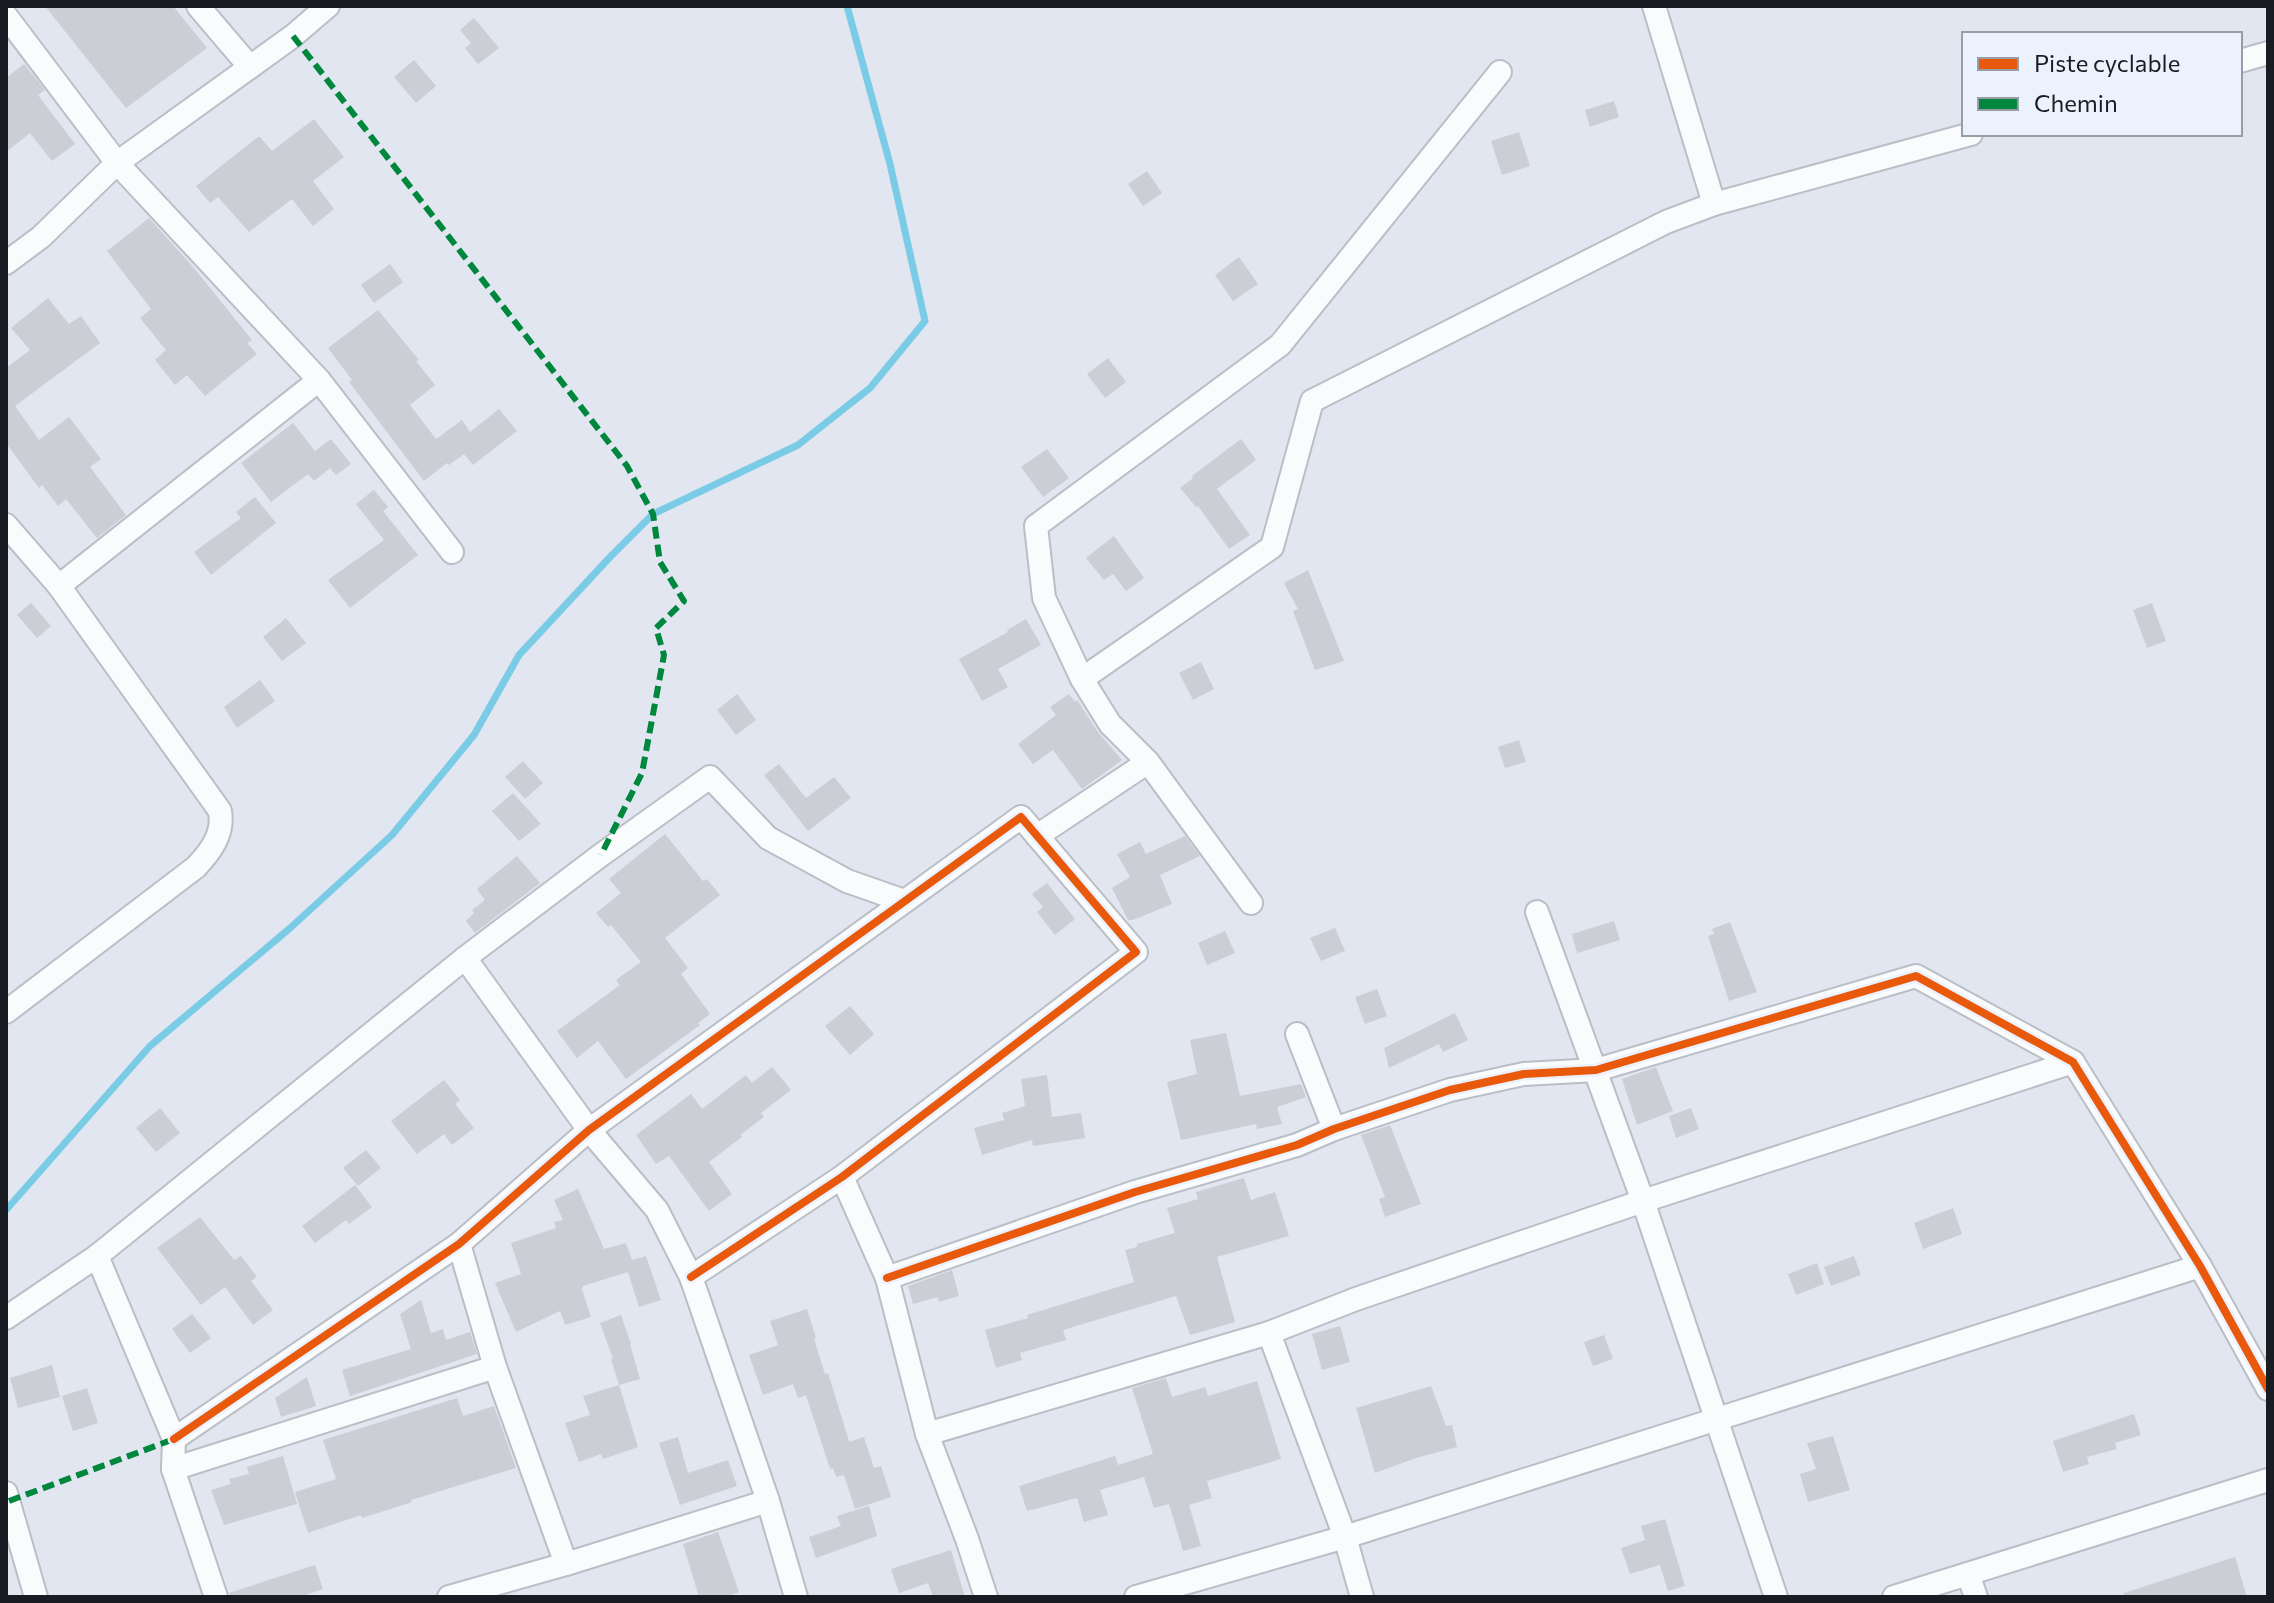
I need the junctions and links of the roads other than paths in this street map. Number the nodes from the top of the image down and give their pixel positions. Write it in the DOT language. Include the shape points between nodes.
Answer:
graph roads {
  1 [pos="198,6"];
  2 [pos="328,6"];
  3 [pos="1654,6"];
  4 [pos="6,16"];
  5 [pos="2268,53"];
  6 [pos="2242,60"];
  7 [pos="250,67"];
  8 [pos="1500,72"];
  9 [pos="1964,136"];
  10 [pos="117,163"];
  11 [pos="1714,204"];
  12 [pos="6,263"];
  13 [pos="319,380"];
  14 [pos="6,525"];
  15 [pos="452,552"];
  16 [pos="59,586"];
  17 [pos="1082,679"];
  18 [pos="1148,762"];
  19 [pos="1037,836"];
  20 [pos="904,901"];
  21 [pos="1251,903"];
  22 [pos="1537,912"];
  23 [pos="465,958"];
  24 [pos="6,1012"];
  25 [pos="1297,1034"];
  26 [pos="2073,1062"];
  27 [pos="1596,1070"];
  28 [pos="1334,1129"];
  29 [pos="589,1130"];
  30 [pos="842,1177"];
  31 [pos="1643,1201"];
  32 [pos="459,1244"];
  33 [pos="97,1256"];
  34 [pos="2200,1266"];
  35 [pos="691,1277"];
  36 [pos="887,1278"];
  37 [pos="6,1318"];
  38 [pos="1269,1333"];
  39 [pos="495,1367"];
  40 [pos="2268,1389"];
  41 [pos="1717,1419"];
  42 [pos="927,1434"];
  43 [pos="174,1439"];
  44 [pos="173,1469"];
  45 [pos="2268,1480"];
  46 [pos="6,1493"];
  47 [pos="768,1501"];
  48 [pos="1345,1537"];
  49 [pos="566,1564"];
  50 [pos="1968,1574"];
  51 [pos="36,1597"];
  52 [pos="216,1597"];
  53 [pos="449,1597"];
  54 [pos="796,1597"];
  55 [pos="986,1597"];
  56 [pos="1136,1597"];
  57 [pos="1362,1597"];
  58 [pos="1776,1597"];
  59 [pos="1894,1597"];
  60 [pos="1976,1597"];
  1 -- 7 [label="street"];
  2 -- 7 [label="street"];
  3 -- 11 [label="street"];
  4 -- 10 [label="street"];
  5 -- 6 [label="street"];
  7 -- 10 [label="street"];
  8 -- 17 [label="street" via="1280,345 1036,526 1044,598"];
  9 -- 11 [label="street"];
  10 -- 12 [label="street" via="41,237"];
  10 -- 13 [label="street"];
  11 -- 17 [label="street" via="1666,222 1312,401 1272,547"];
  13 -- 15 [label="street"];
  13 -- 16 [label="street"];
  14 -- 16 [label="street"];
  16 -- 24 [label="street" via="222,820 215,843 196,867"];
  17 -- 18 [label="street" via="1110,724"];
  18 -- 19 [label="street"];
  18 -- 21 [label="street"];
  19 -- 20 [label="street" via="1021,817"];
  19 -- 30 [label="street" via="1136,952"];
  20 -- 23 [label="street" via="847,881 768,838 710,777"];
  20 -- 29 [label="street"];
  22 -- 27 [label="street"];
  23 -- 29 [label="street"];
  23 -- 33 [label="street"];
  25 -- 28 [label="street"];
  26 -- 27 [label="street" via="1916,976"];
  26 -- 31 [label="street"];
  26 -- 34 [label="street"];
  27 -- 28 [label="street" via="1524,1074 1450,1090"];
  27 -- 31 [label="street"];
  28 -- 36 [label="street"];
  29 -- 32 [label="street"];
  29 -- 35 [label="street" via="657,1210"];
  30 -- 35 [label="street"];
  30 -- 36 [label="street"];
  31 -- 38 [label="street"];
  31 -- 41 [label="street"];
  32 -- 39 [label="street"];
  32 -- 43 [label="street"];
  33 -- 37 [label="street"];
  33 -- 43 [label="street"];
  34 -- 40 [label="street"];
  34 -- 41 [label="street"];
  35 -- 47 [label="street"];
  36 -- 42 [label="street"];
  38 -- 42 [label="street"];
  38 -- 48 [label="street"];
  39 -- 44 [label="street"];
  39 -- 49 [label="street"];
  41 -- 48 [label="street"];
  41 -- 58 [label="street"];
  42 -- 55 [label="street"];
  43 -- 44 [label="street"];
  44 -- 52 [label="street"];
  45 -- 50 [label="street"];
  46 -- 51 [label="street"];
  47 -- 49 [label="street"];
  47 -- 54 [label="street"];
  48 -- 56 [label="street"];
  48 -- 57 [label="street"];
  49 -- 53 [label="street"];
  50 -- 59 [label="street"];
  50 -- 60 [label="street"];
}
